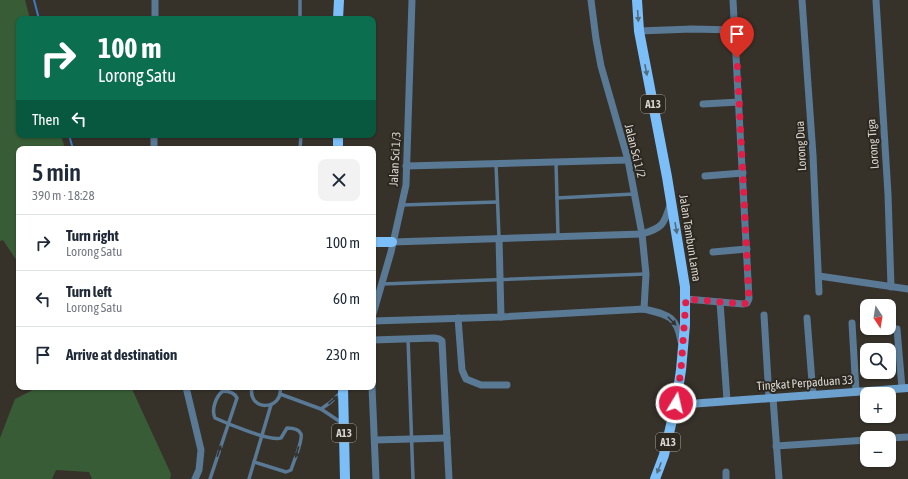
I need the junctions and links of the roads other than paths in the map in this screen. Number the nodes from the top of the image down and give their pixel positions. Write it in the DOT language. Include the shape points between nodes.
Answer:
graph roads {
  1 [pos="155,0"];
  2 [pos="300,0"];
  3 [pos="339,0"];
  4 [pos="412,0"];
  5 [pos="591,0"];
  6 [pos="636,0"];
  7 [pos="733,0"];
  8 [pos="802,0"];
  9 [pos="876,0"];
  10 [pos="155,16"];
  11 [pos="300,16"];
  12 [pos="338,16"];
  13 [pos="735,30"];
  14 [pos="639,32"];
  15 [pos="739,102"];
  16 [pos="703,104"];
  17 [pos="628,160"];
  18 [pos="556,162"];
  19 [pos="496,164"];
  20 [pos="406,166"];
  21 [pos="743,173"];
  22 [pos="704,176"];
  23 [pos="634,194"];
  24 [pos="556,198"];
  25 [pos="497,202"];
  26 [pos="671,202"];
  27 [pos="401,205"];
  28 [pos="642,234"];
  29 [pos="558,236"];
  30 [pos="498,238"];
  31 [pos="376,242"];
  32 [pos="392,242"];
  33 [pos="747,249"];
  34 [pos="713,252"];
  35 [pos="646,274"];
  36 [pos="819,276"];
  37 [pos="500,279"];
  38 [pos="382,284"];
  39 [pos="891,287"];
  40 [pos="908,289"];
  41 [pos="819,292"];
  42 [pos="720,302"];
  43 [pos="376,304"];
  44 [pos="686,304"];
  45 [pos="644,309"];
  46 [pos="764,314"];
  47 [pos="501,317"];
  48 [pos="458,318"];
  49 [pos="807,318"];
  50 [pos="376,321"];
  51 [pos="852,323"];
  52 [pos="897,329"];
  53 [pos="408,338"];
  54 [pos="376,340"];
  55 [pos="683,350"];
  56 [pos="507,385"];
  57 [pos="905,388"];
  58 [pos="187,390"];
  59 [pos="222,390"];
  60 [pos="226,390"];
  61 [pos="252,390"];
  62 [pos="280,390"];
  63 [pos="341,390"];
  64 [pos="343,390"];
  65 [pos="372,390"];
  66 [pos="856,392"];
  67 [pos="280,394"];
  68 [pos="813,395"];
  69 [pos="771,398"];
  70 [pos="727,400"];
  71 [pos="676,403"];
  72 [pos="271,405"];
  73 [pos="321,409"];
  74 [pos="228,423"];
  75 [pos="343,423"];
  76 [pos="262,436"];
  77 [pos="908,437"];
  78 [pos="447,438"];
  79 [pos="896,438"];
  80 [pos="412,439"];
  81 [pos="375,440"];
  82 [pos="860,440"];
  83 [pos="776,446"];
  84 [pos="254,462"];
  85 [pos="195,479"];
  86 [pos="210,479"];
  87 [pos="249,479"];
  88 [pos="346,479"];
  89 [pos="376,479"];
  90 [pos="413,479"];
  91 [pos="449,479"];
  92 [pos="655,479"];
  93 [pos="779,479"];
  1 -- 10 [label="street"];
  2 -- 11 [label="lane"];
  3 -- 12 [label="main road"];
  4 -- 20 [label="street, Jalan Sci 1/3"];
  5 -- 17 [label="street, Jalan Sci 1/2" via="601,66"];
  6 -- 14 [label="main road, Jalan Tambun Lama / A13, one-way"];
  7 -- 13 [label="street"];
  8 -- 36 [label="street, Lorong Dua"];
  9 -- 39 [label="street, Lorong Tiga"];
  13 -- 14 [label="street"];
  13 -- 15 [label="street"];
  14 -- 26 [label="main road, Jalan Tambun Lama / A13, one-way"];
  15 -- 16 [label="street"];
  15 -- 21 [label="street"];
  17 -- 18 [label="street"];
  17 -- 23 [label="street, Jalan Sci 1/2"];
  18 -- 19 [label="street"];
  18 -- 24 [label="lane"];
  19 -- 20 [label="street"];
  19 -- 25 [label="lane"];
  20 -- 27 [label="street, Jalan Sci 1/3" via="406,185"];
  21 -- 22 [label="street"];
  21 -- 33 [label="street"];
  23 -- 24 [label="lane"];
  23 -- 28 [label="street, Jalan Sci 1/2"];
  24 -- 29 [label="lane"];
  25 -- 27 [label="lane"];
  25 -- 30 [label="lane"];
  26 -- 28 [label="street" via="666,219 657,230"];
  26 -- 44 [label="main road, Jalan Tambun Lama / A13, one-way" via="684,273"];
  27 -- 32 [label="street, Jalan Sci 1/3"];
  28 -- 29 [label="street"];
  28 -- 35 [label="street, Jalan Sci 1/2"];
  29 -- 30 [label="street"];
  30 -- 32 [label="street"];
  30 -- 37 [label="street"];
  31 -- 32 [label="main road"];
  32 -- 38 [label="street, Jalan Sci 1/3"];
  33 -- 34 [label="street"];
  33 -- 42 [label="street" via="749,301 743,304"];
  35 -- 37 [label="lane"];
  35 -- 45 [label="street, Jalan Sci 1/2"];
  36 -- 39 [label="street"];
  36 -- 41 [label="street, Lorong Dua"];
  37 -- 38 [label="lane"];
  37 -- 47 [label="street"];
  38 -- 43 [label="street, Jalan Sci 1/3"];
  39 -- 40 [label="street"];
  42 -- 44 [label="street"];
  42 -- 70 [label="street"];
  44 -- 55 [label="main road, Jalan Tambun Lama / A13"];
  45 -- 47 [label="street"];
  45 -- 55 [label="street, one-way" via="664,314 673,321 678,328"];
  46 -- 69 [label="street"];
  47 -- 48 [label="street"];
  48 -- 50 [label="street"];
  48 -- 56 [label="street" via="462,370 466,379 481,385"];
  49 -- 68 [label="street"];
  51 -- 66 [label="street"];
  52 -- 57 [label="street"];
  53 -- 54 [label="street"];
  53 -- 78 [label="street" via="434,338 442,341"];
  53 -- 80 [label="lane"];
  55 -- 71 [label="main road, Jalan Tambun Lama / A13"];
  57 -- 66 [label="street, Tingkat Perpaduan 33"];
  58 -- 85 [label="street" via="201,450 199,470"];
  59 -- 74 [label="lane" via="213,414 215,418"];
  60 -- 74 [label="lane" via="235,394 237,398"];
  61 -- 72 [label="lane" via="255,401 264,406"];
  62 -- 67 [label="lane"];
  73 -- 63 [label="lane, one-way"];
  64 -- 75 [label="main road, A13"];
  65 -- 81 [label="street"];
  66 -- 68 [label="street, Tingkat Perpaduan 33"];
  67 -- 72 [label="lane"];
  67 -- 73 [label="lane"];
  68 -- 69 [label="street, Tingkat Perpaduan 33"];
  69 -- 70 [label="street, Tingkat Perpaduan 33"];
  69 -- 83 [label="street"];
  70 -- 71 [label="street, Tingkat Perpaduan 33"];
  71 -- 92 [label="main road, Jalan Tambun Lama / A13, one-way" via="664,455"];
  72 -- 76 [label="lane"];
  73 -- 75 [label="lane"];
  74 -- 76 [label="lane"];
  86 -- 74 [label="lane, one-way"];
  75 -- 88 [label="main road, A13"];
  76 -- 84 [label="lane"];
  76 -- 84 [label="lane, one-way" via="280,439 287,428 299,431 301,436 291,470 286,472"];
  77 -- 79 [label="street"];
  78 -- 80 [label="street"];
  78 -- 91 [label="street"];
  80 -- 81 [label="street"];
  80 -- 90 [label="lane"];
  81 -- 89 [label="street"];
  82 -- 83 [label="street"];
  83 -- 93 [label="street"];
  84 -- 87 [label="lane"];
}
